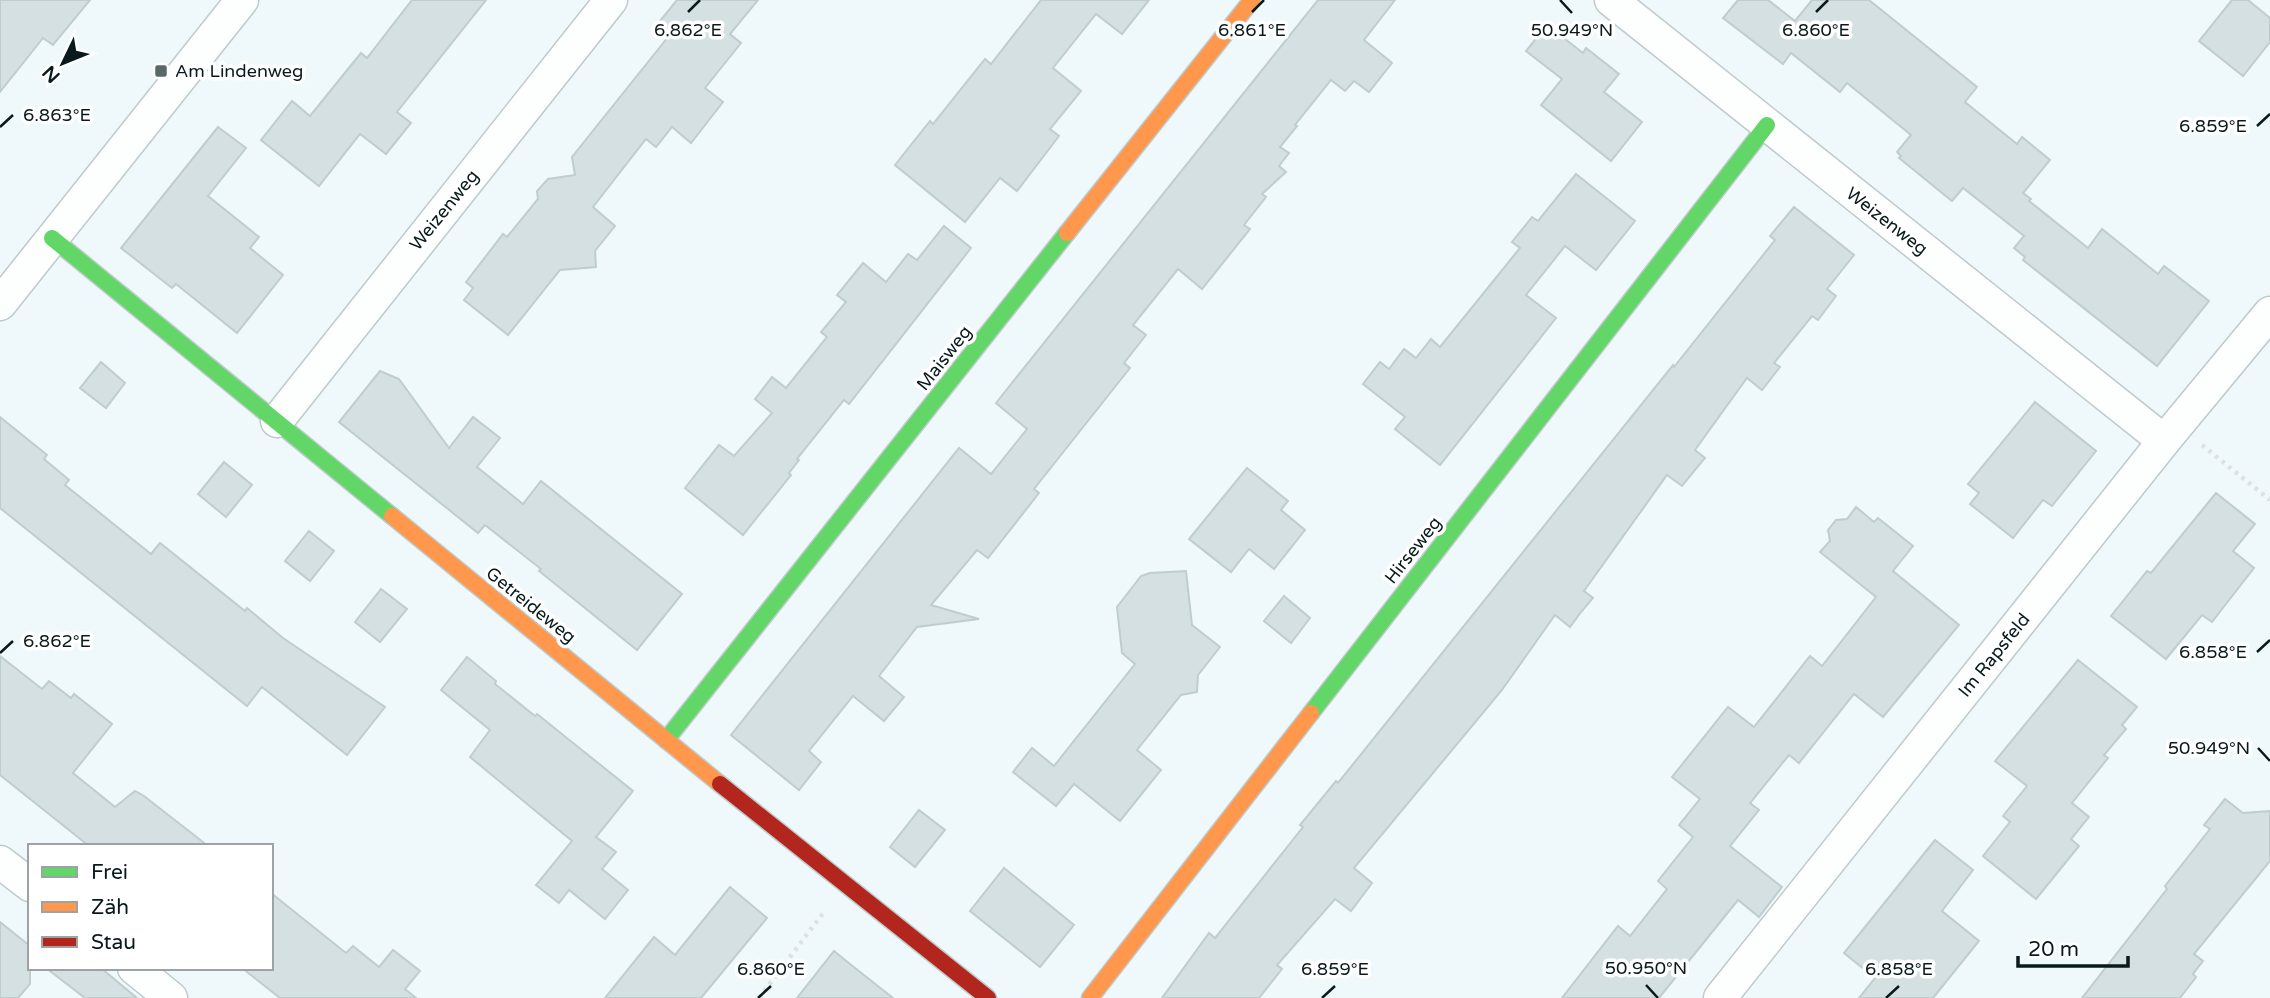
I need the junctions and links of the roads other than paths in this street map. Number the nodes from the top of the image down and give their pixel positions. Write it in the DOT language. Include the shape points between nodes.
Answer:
graph roads {
  1 [pos="242,0"];
  2 [pos="611,0"];
  3 [pos="1252,0"];
  4 [pos="1611,0"];
  5 [pos="1767,125"];
  6 [pos="52,238"];
  7 [pos="0,304"];
  8 [pos="2270,313"];
  9 [pos="276,421"];
  10 [pos="2171,433"];
  11 [pos="666,740"];
  12 [pos="0,862"];
  13 [pos="28,884"];
  14 [pos="136,970"];
  15 [pos="171,998"];
  16 [pos="988,998"];
  17 [pos="1090,998"];
  18 [pos="1720,998"];
  1 -- 6 [label="street"];
  2 -- 9 [label="street, Weizenweg"];
  3 -- 11 [label="street, Maisweg"];
  4 -- 5 [label="street, Weizenweg"];
  5 -- 10 [label="street, Weizenweg"];
  5 -- 17 [label="street, Hirseweg"];
  6 -- 7 [label="street"];
  6 -- 9 [label="street, Getreideweg"];
  8 -- 10 [label="street, Im Rapsfeld"];
  9 -- 11 [label="street, Getreideweg"];
  10 -- 18 [label="street, Im Rapsfeld"];
  11 -- 16 [label="street, Getreideweg"];
  12 -- 13 [label="street"];
  14 -- 15 [label="street"];
}
